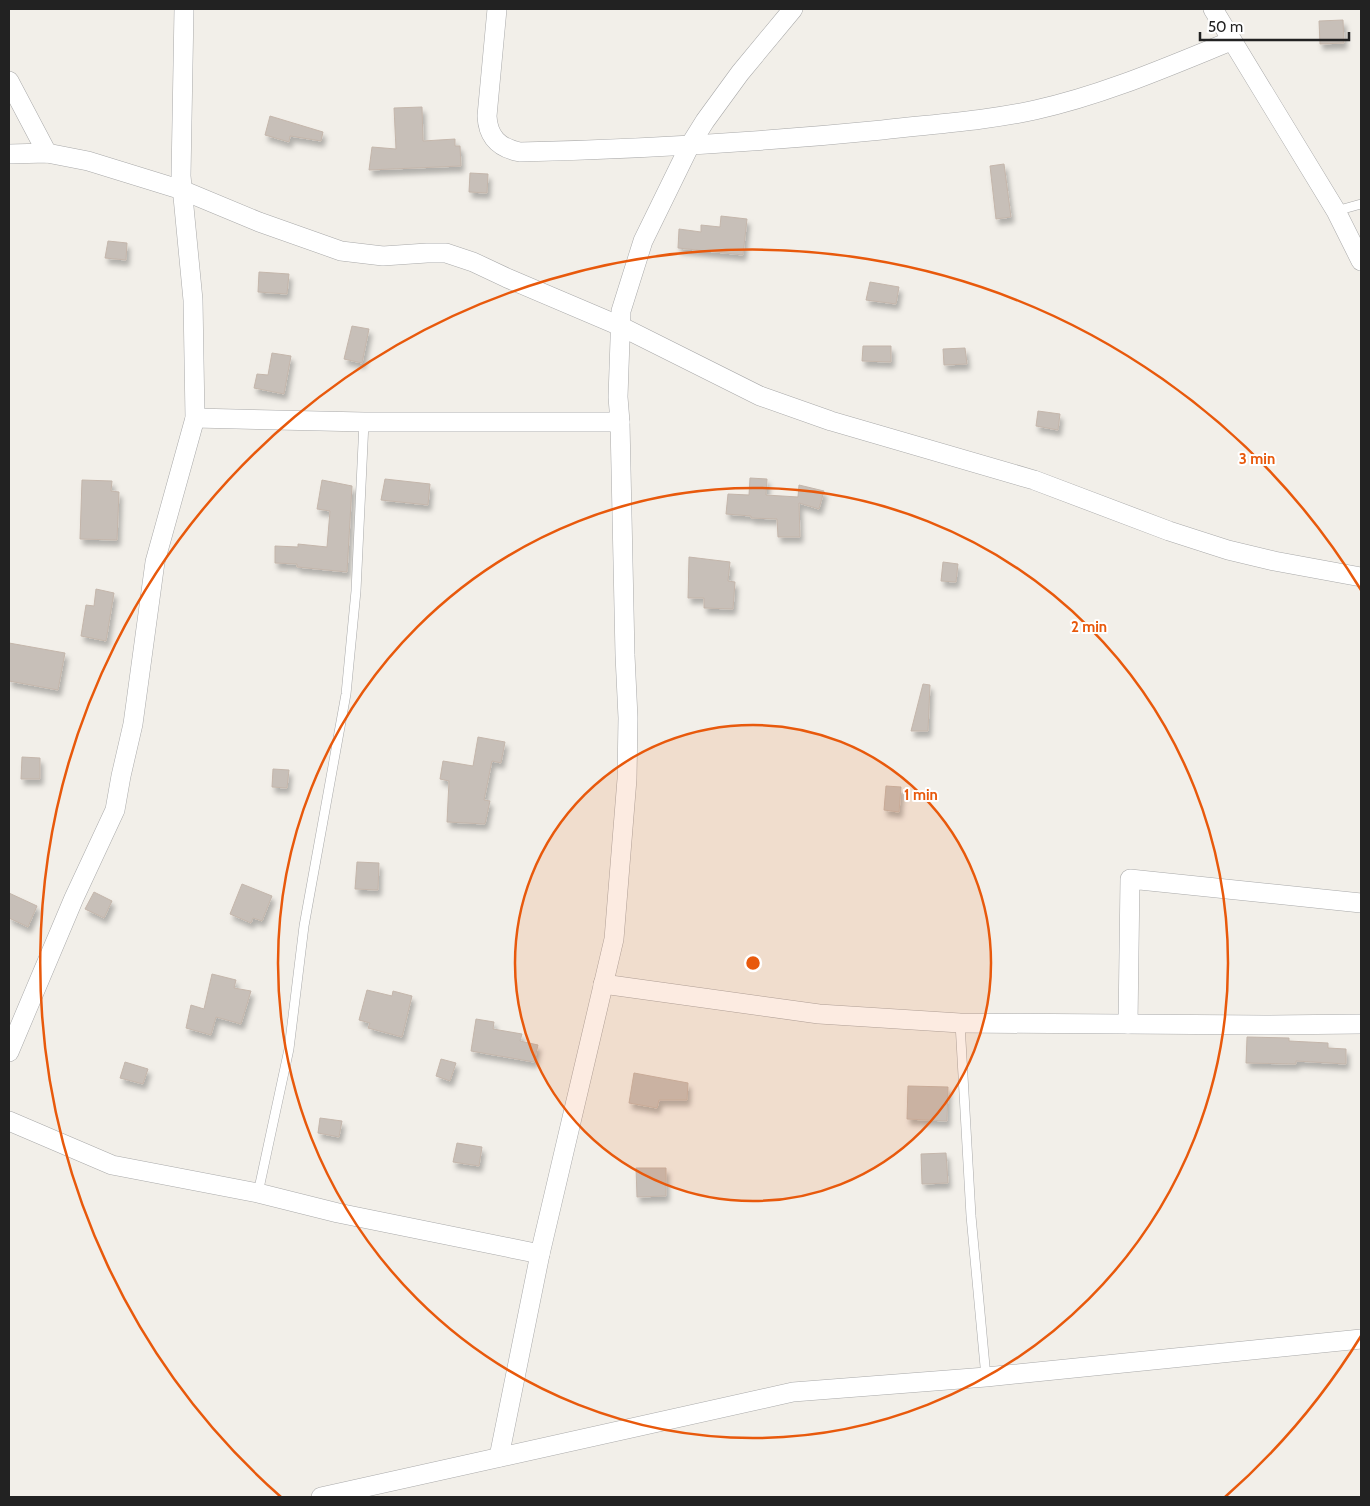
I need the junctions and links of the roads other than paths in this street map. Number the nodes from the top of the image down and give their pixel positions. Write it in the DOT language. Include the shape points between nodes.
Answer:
graph roads {
  1 [pos="184,9"];
  2 [pos="498,9"];
  3 [pos="792,9"];
  4 [pos="1213,9"];
  5 [pos="1231,40"];
  6 [pos="9,82"];
  7 [pos="690,145"];
  8 [pos="47,153"];
  9 [pos="9,154"];
  10 [pos="182,190"];
  11 [pos="1361,204"];
  12 [pos="1336,211"];
  13 [pos="1361,261"];
  14 [pos="620,326"];
  15 [pos="194,418"];
  16 [pos="364,422"];
  17 [pos="620,422"];
  18 [pos="1361,577"];
  19 [pos="1361,903"];
  20 [pos="603,984"];
  21 [pos="960,1023"];
  22 [pos="1128,1024"];
  23 [pos="1361,1024"];
  24 [pos="13,1029"];
  25 [pos="9,1052"];
  26 [pos="9,1121"];
  27 [pos="258,1193"];
  28 [pos="540,1254"];
  29 [pos="1361,1339"];
  30 [pos="986,1376"];
  31 [pos="499,1457"];
  32 [pos="321,1497"];
  1 -- 10 [label="street"];
  2 -- 7 [label="street" via="487,116 490,131 498,144 520,152"];
  3 -- 7 [label="street" via="722,98"];
  4 -- 5 [label="street"];
  5 -- 7 [label="street" via="1134,80 1077,100 1035,110 977,120 843,134"];
  5 -- 12 [label="street"];
  6 -- 8 [label="street"];
  7 -- 14 [label="street" via="642,240 621,311"];
  8 -- 9 [label="street"];
  8 -- 10 [label="street" via="88,161"];
  10 -- 14 [label="street" via="342,251 383,256 427,252 473,262"];
  10 -- 15 [label="street" via="193,300"];
  11 -- 12 [label="lane"];
  12 -- 13 [label="street"];
  14 -- 17 [label="street"];
  14 -- 18 [label="street" via="760,396 831,421 1034,480 1228,550"];
  15 -- 16 [label="street"];
  15 -- 24 [label="street" via="155,562 134,724 115,810"];
  16 -- 17 [label="street"];
  16 -- 27 [label="lane" via="356,591 346,694 304,926 289,1049"];
  17 -- 20 [label="street" via="627,779 614,939"];
  19 -- 22 [label="street" via="1130,879"];
  20 -- 21 [label="street" via="819,1014"];
  20 -- 28 [label="street"];
  21 -- 22 [label="street"];
  21 -- 30 [label="lane"];
  22 -- 23 [label="street"];
  24 -- 25 [label="street"];
  26 -- 27 [label="street" via="112,1164"];
  27 -- 28 [label="street" via="338,1213"];
  28 -- 31 [label="street"];
  29 -- 30 [label="street"];
  30 -- 31 [label="street" via="793,1392"];
  31 -- 32 [label="street"];
}
